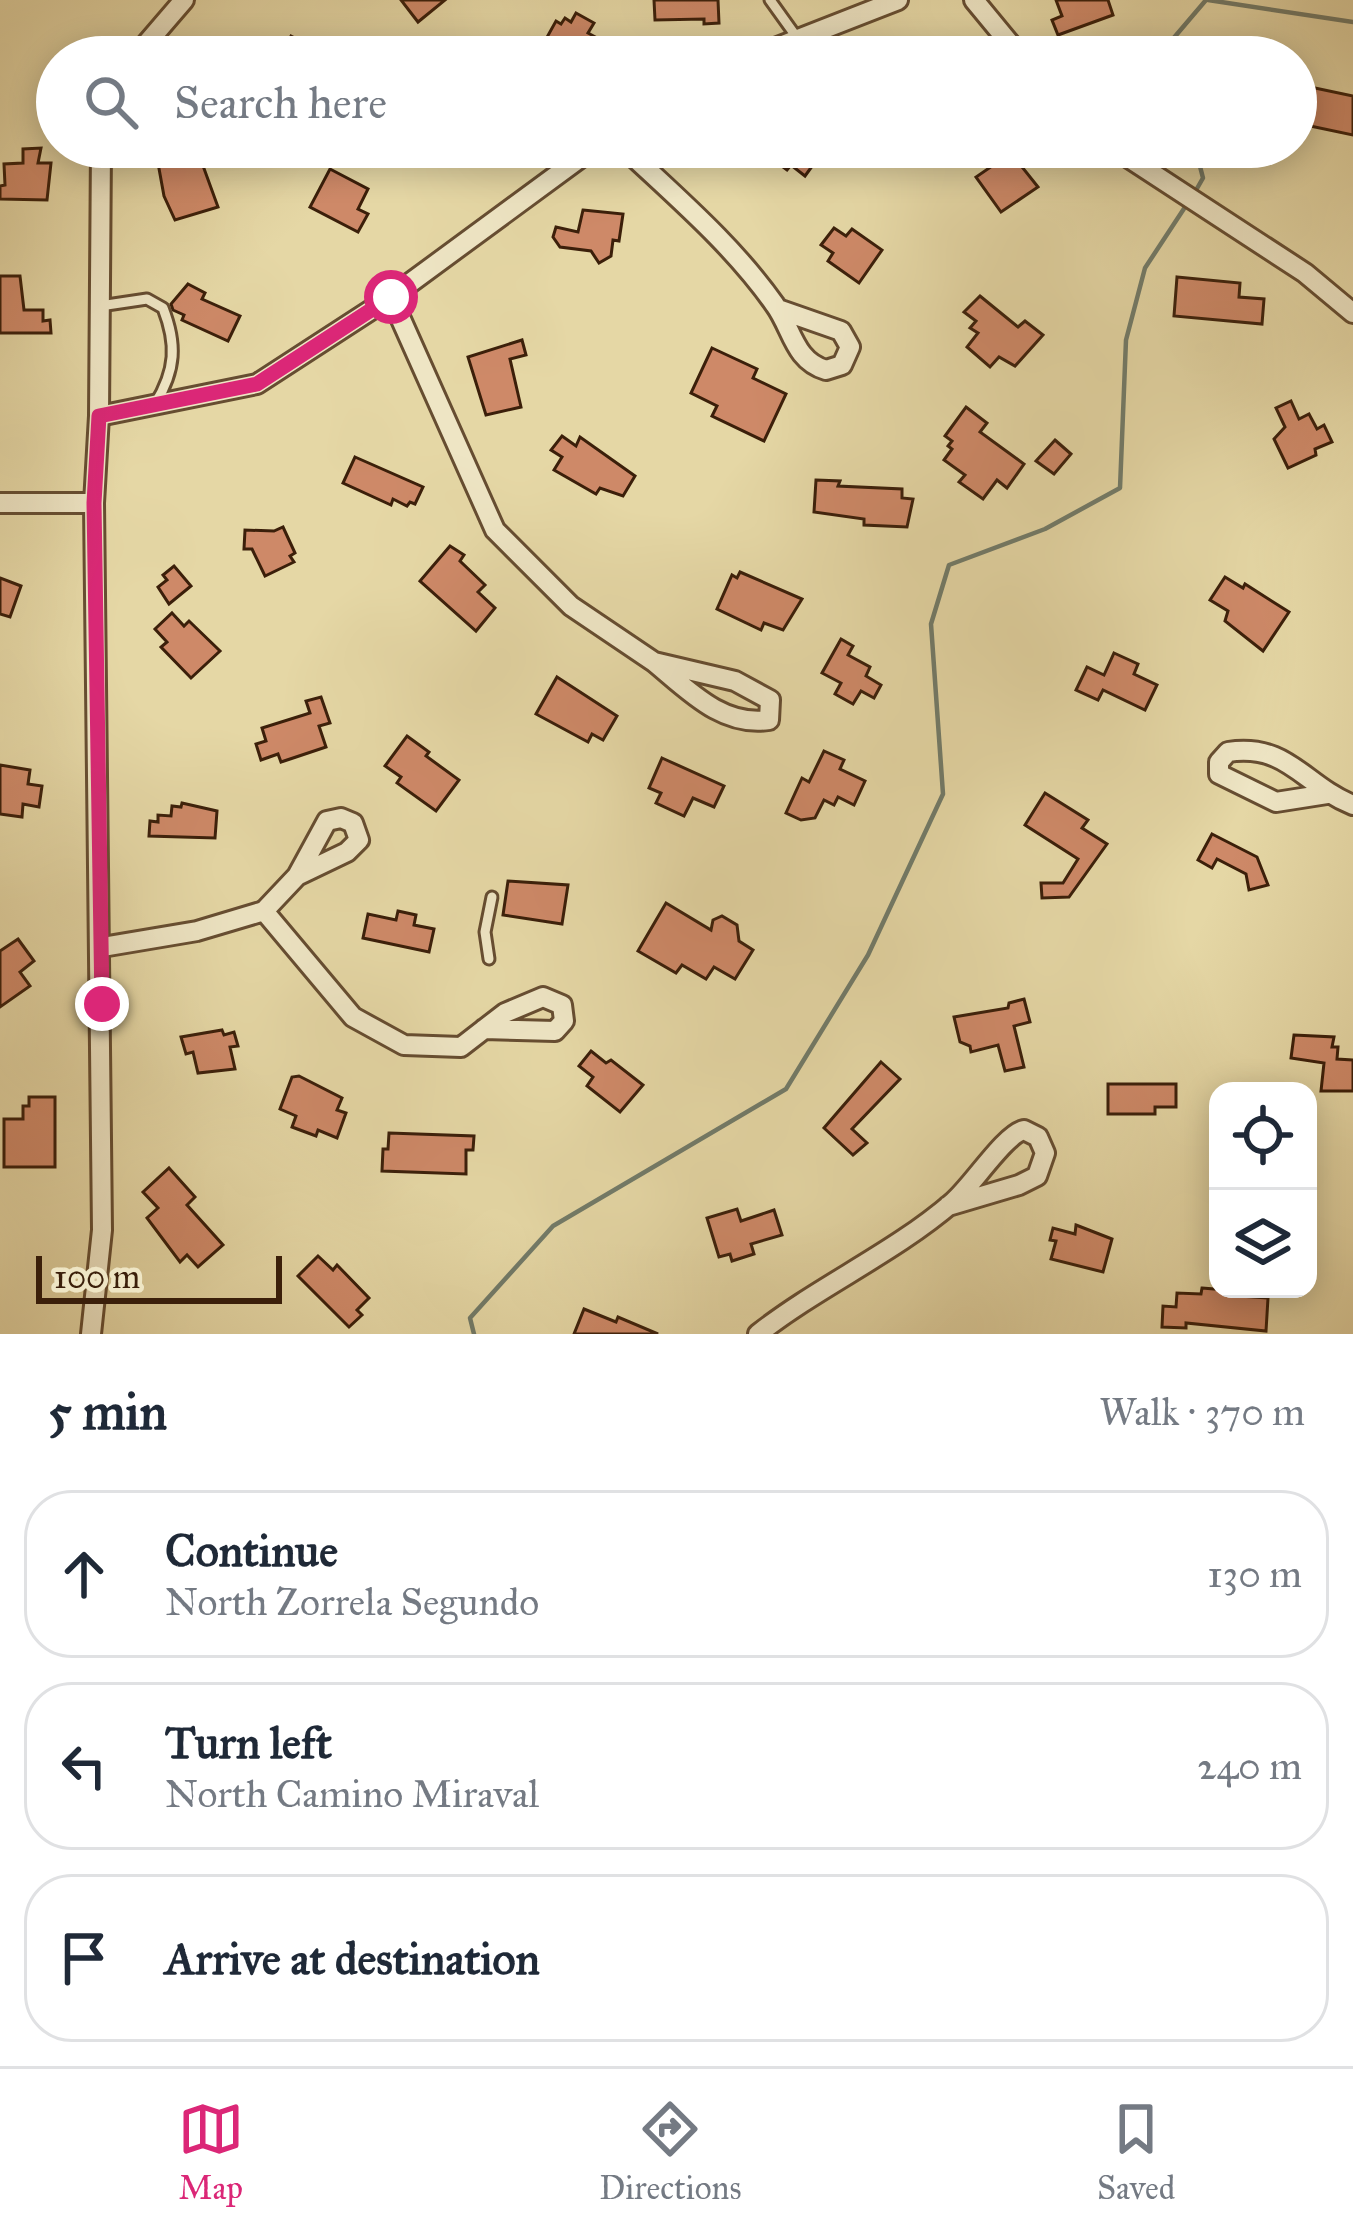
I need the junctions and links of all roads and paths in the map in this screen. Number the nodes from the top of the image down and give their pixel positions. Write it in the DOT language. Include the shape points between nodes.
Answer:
graph roads {
  1 [pos="184,0"];
  2 [pos="770,0"];
  3 [pos="898,0"];
  4 [pos="974,0"];
  5 [pos="153,36"];
  6 [pos="796,36"];
  7 [pos="806,36"];
  8 [pos="1004,36"];
  9 [pos="100,168"];
  10 [pos="566,168"];
  11 [pos="645,168"];
  12 [pos="1144,168"];
  13 [pos="391,297"];
  14 [pos="100,306"];
  15 [pos="778,309"];
  16 [pos="1353,313"];
  17 [pos="154,405"];
  18 [pos="99,416"];
  19 [pos="0,503"];
  20 [pos="94,503"];
  21 [pos="654,662"];
  22 [pos="1327,794"];
  23 [pos="1353,805"];
  24 [pos="298,875"];
  25 [pos="492,897"];
  26 [pos="264,911"];
  27 [pos="102,947"];
  28 [pos="489,959"];
  29 [pos="484,1029"];
  30 [pos="948,1206"];
  31 [pos="91,1334"];
  32 [pos="758,1334"];
  1 -- 5 [label="street"];
  2 -- 6 [label="lane"];
  3 -- 7 [label="street"];
  4 -- 8 [label="street"];
  9 -- 14 [label="street"];
  10 -- 13 [label="street"];
  11 -- 15 [label="street"];
  12 -- 16 [label="street" via="1306,273"];
  13 -- 17 [label="street" via="257,384"];
  13 -- 21 [label="street" via="495,530 571,606"];
  14 -- 17 [label="lane" via="147,299 163,308 175,351"];
  14 -- 18 [label="street"];
  17 -- 18 [label="street"];
  18 -- 20 [label="street"];
  19 -- 20 [label="street"];
  20 -- 27 [label="street"];
  21 -- 21 [label="street" via="735,681 770,700 770,720 747,723 707,706"];
  22 -- 22 [label="street" via="1291,762 1254,748 1219,762 1219,774 1276,802"];
  22 -- 23 [label="street"];
  24 -- 26 [label="street"];
  25 -- 28 [label="lane"];
  26 -- 27 [label="street"];
  26 -- 29 [label="street" via="353,1017 404,1045 461,1047"];
  27 -- 31 [label="street" via="102,1230"];
  30 -- 30 [label="street" via="1037,1176 1044,1161 1038,1137 1011,1135"];
  30 -- 32 [label="street"];
}
